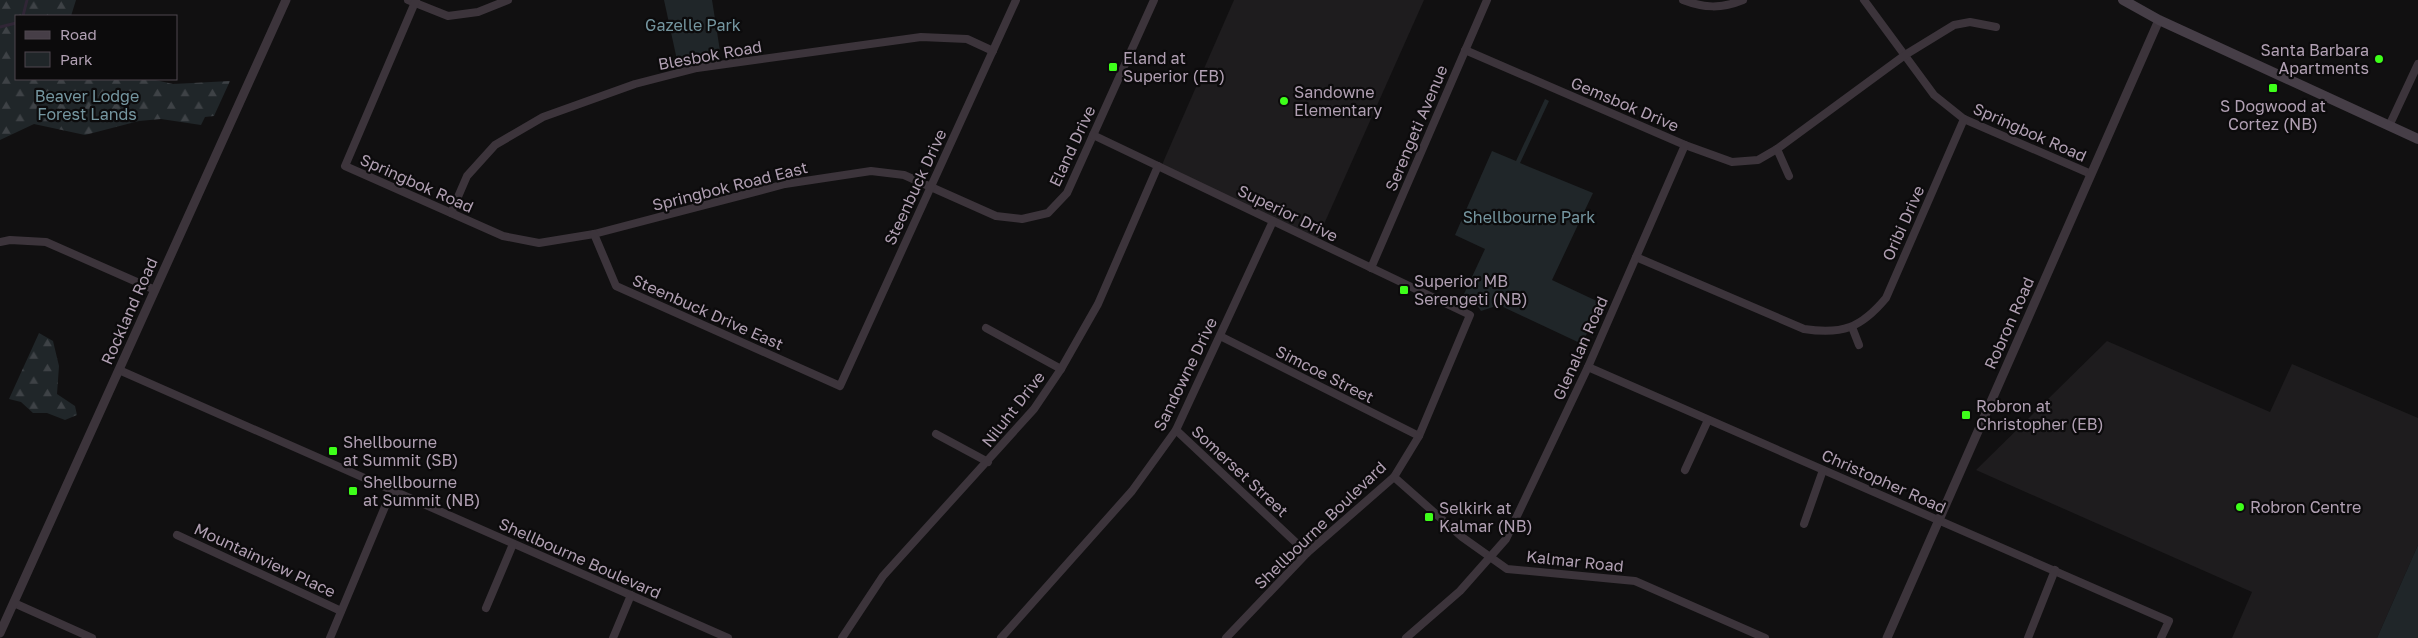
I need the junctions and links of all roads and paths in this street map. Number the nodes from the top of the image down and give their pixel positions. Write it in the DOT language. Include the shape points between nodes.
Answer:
graph roads {
  1 [pos="286,0"];
  2 [pos="508,0"];
  3 [pos="1016,0"];
  4 [pos="1154,0"];
  5 [pos="1487,0"];
  6 [pos="1682,0"];
  7 [pos="1743,0"];
  8 [pos="1864,0"];
  9 [pos="2123,0"];
  10 [pos="413,1"];
  11 [pos="2159,20"];
  12 [pos="1996,27"];
  13 [pos="1465,50"];
  14 [pos="993,51"];
  15 [pos="1905,56"];
  16 [pos="2418,64"];
  17 [pos="1964,118"];
  18 [pos="2389,126"];
  19 [pos="1093,135"];
  20 [pos="2418,139"];
  21 [pos="1685,145"];
  22 [pos="1777,149"];
  23 [pos="1158,166"];
  24 [pos="2091,174"];
  25 [pos="1789,176"];
  26 [pos="931,186"];
  27 [pos="451,213"];
  28 [pos="1273,221"];
  29 [pos="594,234"];
  30 [pos="0,242"];
  31 [pos="1636,257"];
  32 [pos="1371,268"];
  33 [pos="155,290"];
  34 [pos="1470,315"];
  35 [pos="1852,327"];
  36 [pos="986,328"];
  37 [pos="1220,336"];
  38 [pos="1859,345"];
  39 [pos="1588,367"];
  40 [pos="1061,369"];
  41 [pos="119,370"];
  42 [pos="840,386"];
  43 [pos="1708,420"];
  44 [pos="1176,430"];
  45 [pos="936,434"];
  46 [pos="1418,436"];
  47 [pos="988,462"];
  48 [pos="1685,470"];
  49 [pos="1824,470"];
  50 [pos="1394,477"];
  51 [pos="392,490"];
  52 [pos="1939,520"];
  53 [pos="1804,524"];
  54 [pos="177,535"];
  55 [pos="513,544"];
  56 [pos="1308,553"];
  57 [pos="1490,557"];
  58 [pos="2055,570"];
  59 [pos="631,595"];
  60 [pos="14,604"];
  61 [pos="486,608"];
  62 [pos="341,611"];
  63 [pos="0,634"];
  64 [pos="92,638"];
  65 [pos="330,638"];
  66 [pos="613,638"];
  67 [pos="728,638"];
  68 [pos="842,638"];
  69 [pos="1001,638"];
  70 [pos="1226,638"];
  71 [pos="1406,638"];
  72 [pos="1766,638"];
  73 [pos="1887,638"];
  74 [pos="2028,638"];
  75 [pos="2161,638"];
  1 -- 33 [label="street, Rockland Road"];
  2 -- 10 [label="street" via="478,12 448,16"];
  3 -- 14 [label="street, Steenbuck Drive"];
  4 -- 19 [label="street, Eland Drive"];
  5 -- 13 [label="street, Serengeti Avenue"];
  6 -- 7 [label="street" via="1703,7 1728,6"];
  8 -- 15 [label="street, Springbok Road"];
  9 -- 11 [label="main road"];
  10 -- 27 [label="street, Springbok Road" via="345,166"];
  11 -- 18 [label="main road"];
  11 -- 24 [label="street, Robron Road"];
  12 -- 15 [label="street, Gemsbok Drive" via="1970,22 1954,25"];
  13 -- 21 [label="street, Gemsbok Drive"];
  13 -- 32 [label="street, Serengeti Avenue"];
  14 -- 26 [label="street, Steenbuck Drive"];
  14 -- 27 [label="street, Blesbok Road" via="967,39 921,37 697,68 635,84 543,117 495,145 467,176"];
  15 -- 17 [label="street, Springbok Road" via="1934,95"];
  15 -- 22 [label="street, Gemsbok Drive"];
  16 -- 18 [label="street"];
  17 -- 24 [label="street, Springbok Road"];
  17 -- 35 [label="street, Oribi Drive" via="1886,298 1871,315"];
  18 -- 20 [label="main road"];
  19 -- 23 [label="street, Superior Drive"];
  19 -- 26 [label="street, Eland Drive" via="1068,193 1048,213 1022,219 996,216"];
  21 -- 22 [label="street, Gemsbok Drive" via="1732,162 1758,160"];
  21 -- 31 [label="street, Glenalan Road"];
  22 -- 25 [label="street"];
  23 -- 28 [label="street, Superior Drive"];
  23 -- 40 [label="street, Niluht Drive" via="1098,304"];
  24 -- 52 [label="street, Robron Road"];
  26 -- 29 [label="street, Springbok Road East" via="904,175 871,171 785,184"];
  26 -- 42 [label="street, Steenbuck Drive"];
  27 -- 29 [label="street, Springbok Road" via="504,236 539,243"];
  28 -- 32 [label="street, Superior Drive"];
  28 -- 37 [label="street, Sandowne Drive"];
  29 -- 42 [label="street, Steenbuck Drive East" via="616,286"];
  30 -- 33 [label="street" via="46,242"];
  31 -- 35 [label="street, Oribi Drive" via="1804,329 1826,332"];
  31 -- 39 [label="street, Glenalan Road"];
  32 -- 34 [label="street, Superior Drive"];
  33 -- 41 [label="street, Rockland Road"];
  34 -- 46 [label="street, Shellbourne Boulevard"];
  35 -- 38 [label="street"];
  36 -- 40 [label="street"];
  37 -- 44 [label="street, Sandowne Drive"];
  37 -- 46 [label="street, Simcoe Street"];
  39 -- 43 [label="street, Christopher Road"];
  39 -- 57 [label="street, Glenalan Road" via="1506,539"];
  40 -- 47 [label="street, Niluht Drive" via="1034,409"];
  41 -- 51 [label="street, Shellbourne Boulevard"];
  41 -- 60 [label="street, Rockland Road"];
  43 -- 48 [label="street"];
  43 -- 49 [label="street, Christopher Road"];
  44 -- 56 [label="street, Somerset Street"];
  44 -- 69 [label="street, Sandowne Drive" via="1132,491"];
  45 -- 47 [label="street"];
  46 -- 50 [label="street, Shellbourne Boulevard"];
  47 -- 68 [label="street, Niluht Drive" via="883,576"];
  49 -- 52 [label="street, Christopher Road"];
  49 -- 53 [label="street"];
  50 -- 56 [label="street, Shellbourne Boulevard"];
  50 -- 57 [label="street, Kalmar Road" via="1462,537"];
  51 -- 55 [label="street, Shellbourne Boulevard"];
  51 -- 62 [label="street"];
  52 -- 58 [label="street, Christopher Road"];
  52 -- 73 [label="street, Robron Road"];
  54 -- 62 [label="street, Mountainview Place"];
  55 -- 59 [label="street, Shellbourne Boulevard"];
  55 -- 61 [label="street"];
  56 -- 70 [label="street, Shellbourne Boulevard"];
  57 -- 71 [label="street" via="1460,591"];
  57 -- 72 [label="street, Kalmar Road" via="1507,569 1635,581"];
  58 -- 74 [label="street"];
  58 -- 75 [label="street, Christopher Road" via="2168,621"];
  59 -- 66 [label="street"];
  59 -- 67 [label="street, Shellbourne Boulevard"];
  60 -- 63 [label="street, Rockland Road"];
  60 -- 64 [label="street"];
  62 -- 65 [label="street"];
}
